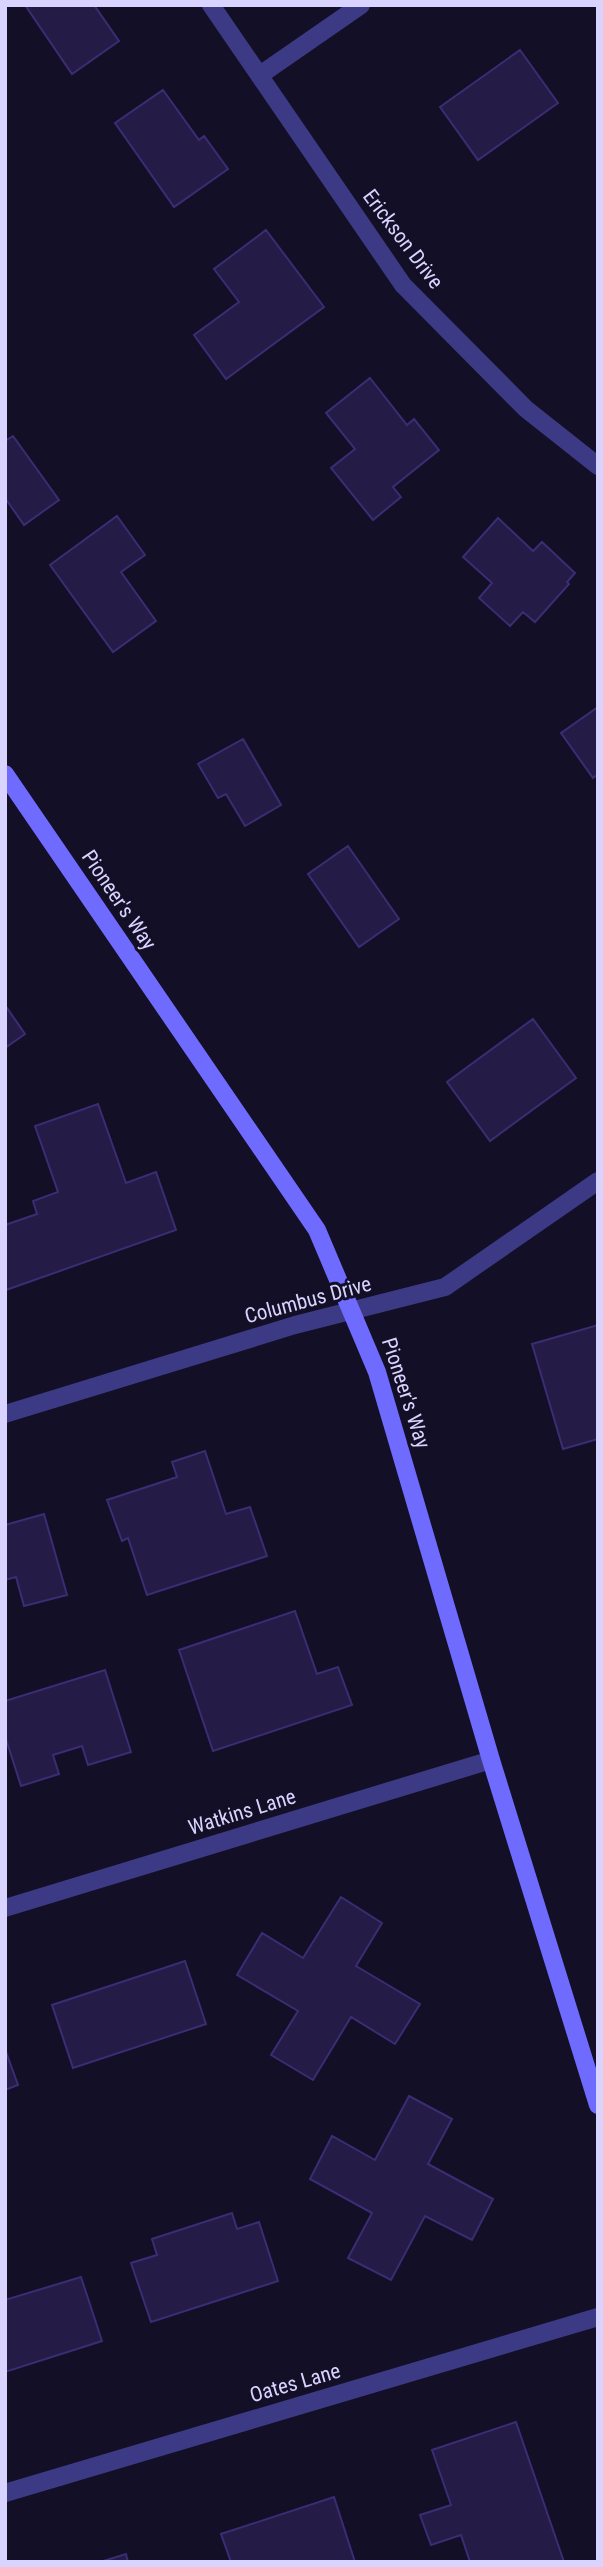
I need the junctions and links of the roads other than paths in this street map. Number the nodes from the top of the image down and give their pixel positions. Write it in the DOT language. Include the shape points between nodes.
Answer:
graph roads {
  1 [pos="211,5"];
  2 [pos="361,5"];
  3 [pos="260,75"];
  4 [pos="598,466"];
  5 [pos="5,774"];
  6 [pos="598,1181"];
  7 [pos="353,1311"];
  8 [pos="5,1414"];
  9 [pos="491,1760"];
  10 [pos="5,1908"];
  11 [pos="598,2105"];
  12 [pos="598,2317"];
  13 [pos="5,2493"];
  1 -- 3 [label="street, Erickson Drive"];
  2 -- 3 [label="street"];
  3 -- 4 [label="street, Erickson Drive" via="403,285 527,410"];
  5 -- 7 [label="main road, Pioneer's Way" via="317,1230"];
  6 -- 7 [label="street, Columbus Drive" via="445,1287"];
  7 -- 8 [label="street, Columbus Drive"];
  7 -- 9 [label="main road, Pioneer's Way" via="381,1385"];
  9 -- 10 [label="street, Watkins Lane"];
  9 -- 11 [label="main road, Pioneer's Way"];
  12 -- 13 [label="street, Oates Lane"];
}
